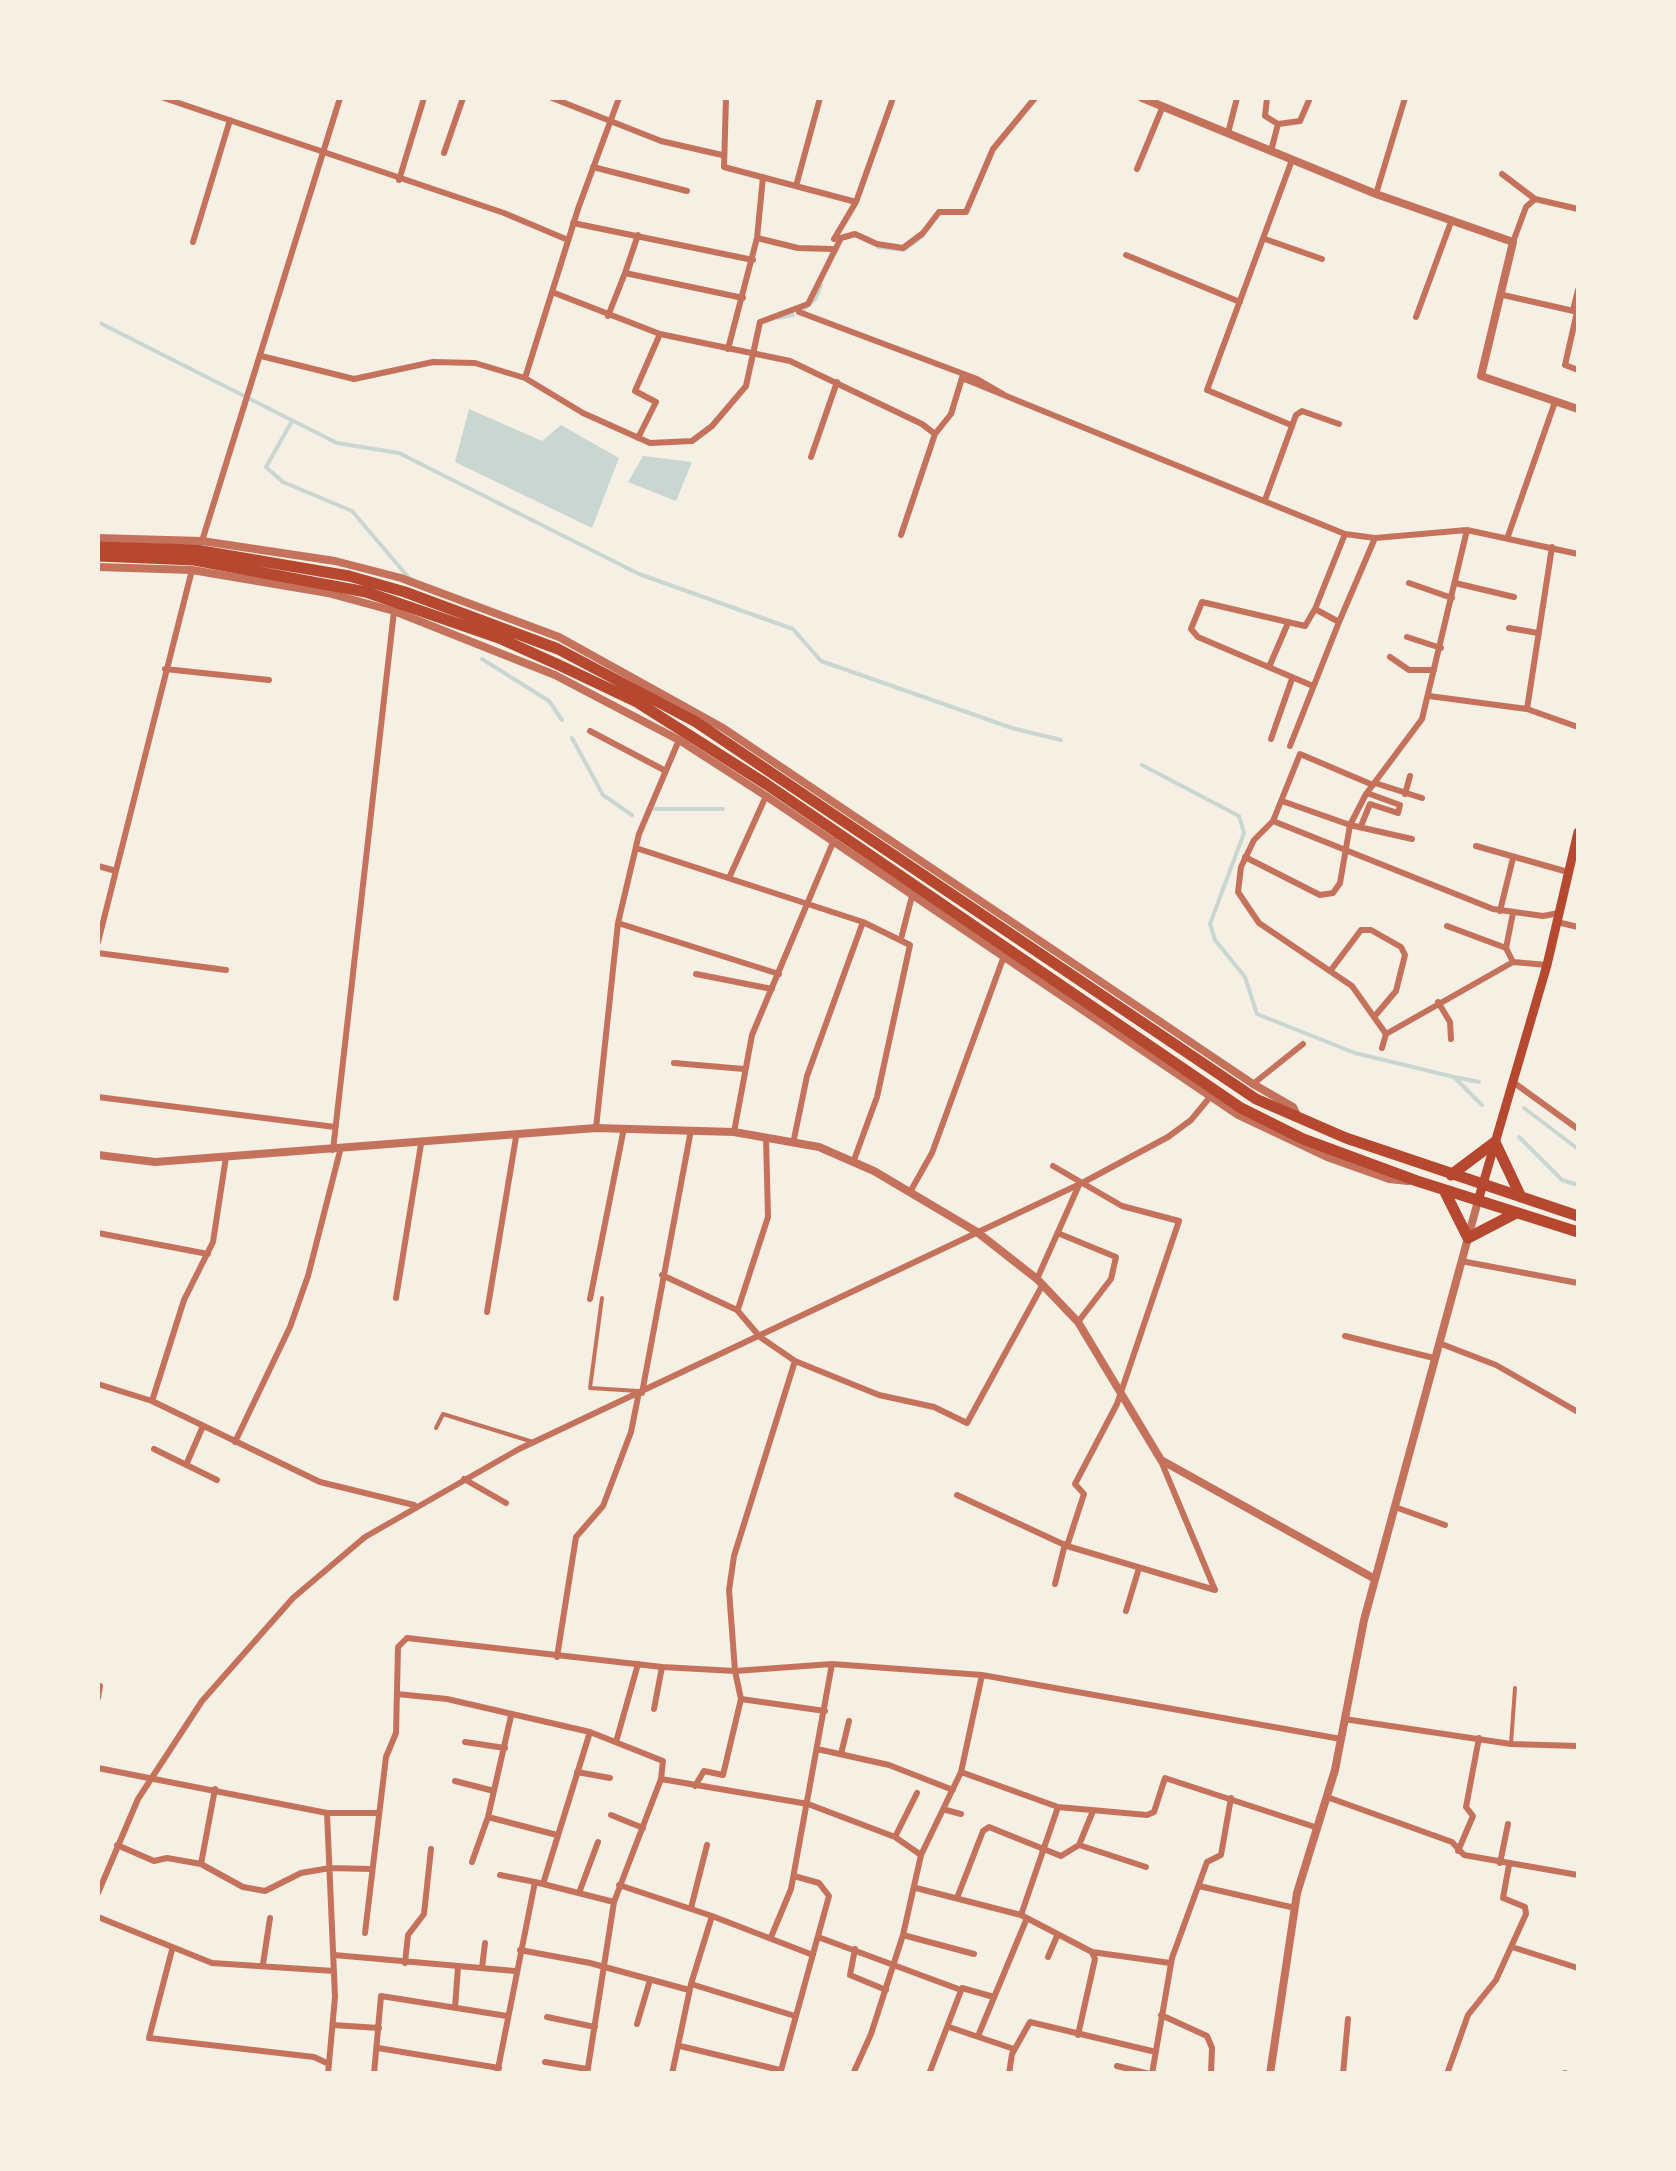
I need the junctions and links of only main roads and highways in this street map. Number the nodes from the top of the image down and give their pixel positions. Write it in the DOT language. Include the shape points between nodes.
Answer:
graph roads {
  1 [pos="98,547"];
  2 [pos="98,556"];
  3 [pos="1578,832"];
  4 [pos="1098,1004"];
  5 [pos="1495,1142"];
  6 [pos="1451,1175"];
  7 [pos="1483,1185"];
  8 [pos="1445,1191"];
  9 [pos="1521,1198"];
  10 [pos="1478,1201"];
  11 [pos="1516,1213"];
  12 [pos="1578,1216"];
  13 [pos="1578,1232"];
  1 -- 4 [label="highway" via="196,550 349,576 573,656 696,722"];
  2 -- 4 [label="highway" via="194,560 300,577 366,592 499,638 637,702"];
  3 -- 5 [label="main road"];
  4 -- 6 [label="highway" via="1299,1119"];
  4 -- 8 [label="highway" via="1241,1108"];
  5 -- 6 [label="highway"];
  5 -- 7 [label="main road"];
  5 -- 9 [label="highway"];
  6 -- 7 [label="highway"];
  7 -- 9 [label="highway"];
  7 -- 10 [label="main road"];
  8 -- 10 [label="highway"];
  8 -- 11 [label="highway" via="1468,1238"];
  9 -- 12 [label="highway"];
  10 -- 11 [label="highway"];
  11 -- 13 [label="highway"];
}
